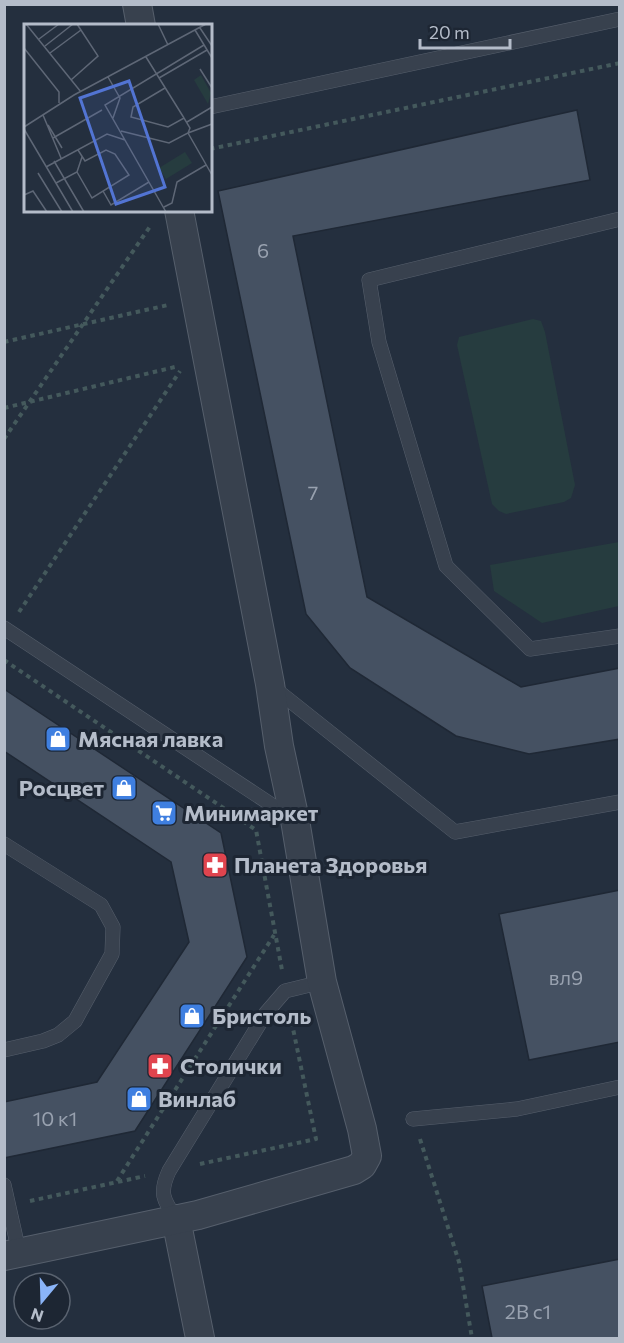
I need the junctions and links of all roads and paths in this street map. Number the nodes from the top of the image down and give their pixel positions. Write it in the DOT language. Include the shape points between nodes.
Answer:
graph roads {
  1 [pos="137,4"];
  2 [pos="620,19"];
  3 [pos="141,24"];
  4 [pos="620,63"];
  5 [pos="212,107"];
  6 [pos="212,149"];
  7 [pos="168,213"];
  8 [pos="620,219"];
  9 [pos="172,304"];
  10 [pos="82,325"];
  11 [pos="4,342"];
  12 [pos="29,402"];
  13 [pos="4,408"];
  14 [pos="4,439"];
  15 [pos="5,631"];
  16 [pos="620,636"];
  17 [pos="4,660"];
  18 [pos="270,684"];
  19 [pos="620,802"];
  20 [pos="295,820"];
  21 [pos="4,844"];
  22 [pos="275,935"];
  23 [pos="322,982"];
  24 [pos="285,991"];
  25 [pos="4,1050"];
  26 [pos="620,1087"];
  27 [pos="414,1119"];
  28 [pos="169,1171"];
  29 [pos="116,1182"];
  30 [pos="4,1185"];
  31 [pos="9,1206"];
  32 [pos="176,1219"];
  33 [pos="12,1254"];
  34 [pos="200,1338"];
  35 [pos="472,1338"];
  1 -- 3 [label="street"];
  2 -- 5 [label="lane"];
  4 -- 6 [label="path"];
  7 -- 10 [label="path"];
  7 -- 18 [label="street" via="212,384"];
  8 -- 16 [label="lane" via="369,280 379,342 446,566 530,649"];
  9 -- 10 [label="path"];
  10 -- 11 [label="path"];
  10 -- 12 [label="path"];
  12 -- 13 [label="path"];
  12 -- 14 [label="path"];
  12 -- 15 [label="path" via="185,364"];
  15 -- 20 [label="lane"];
  17 -- 22 [label="path" via="256,830"];
  18 -- 19 [label="lane" via="454,832"];
  18 -- 20 [label="street"];
  20 -- 23 [label="street"];
  21 -- 25 [label="lane" via="101,905 113,927 112,954 75,1021 58,1035"];
  22 -- 24 [label="path"];
  22 -- 29 [label="path"];
  23 -- 24 [label="lane"];
  23 -- 32 [label="street" via="362,1129 367,1156 362,1165 315,1182"];
  24 -- 28 [label="lane" via="266,1013"];
  24 -- 28 [label="path" via="316,1139"];
  26 -- 27 [label="lane" via="517,1108"];
  27 -- 35 [label="path" via="459,1262"];
  28 -- 29 [label="path"];
  28 -- 32 [label="lane" via="162,1186"];
  29 -- 31 [label="path"];
  30 -- 31 [label="lane"];
  31 -- 33 [label="lane"];
  32 -- 33 [label="street"];
  32 -- 34 [label="street"];
}
